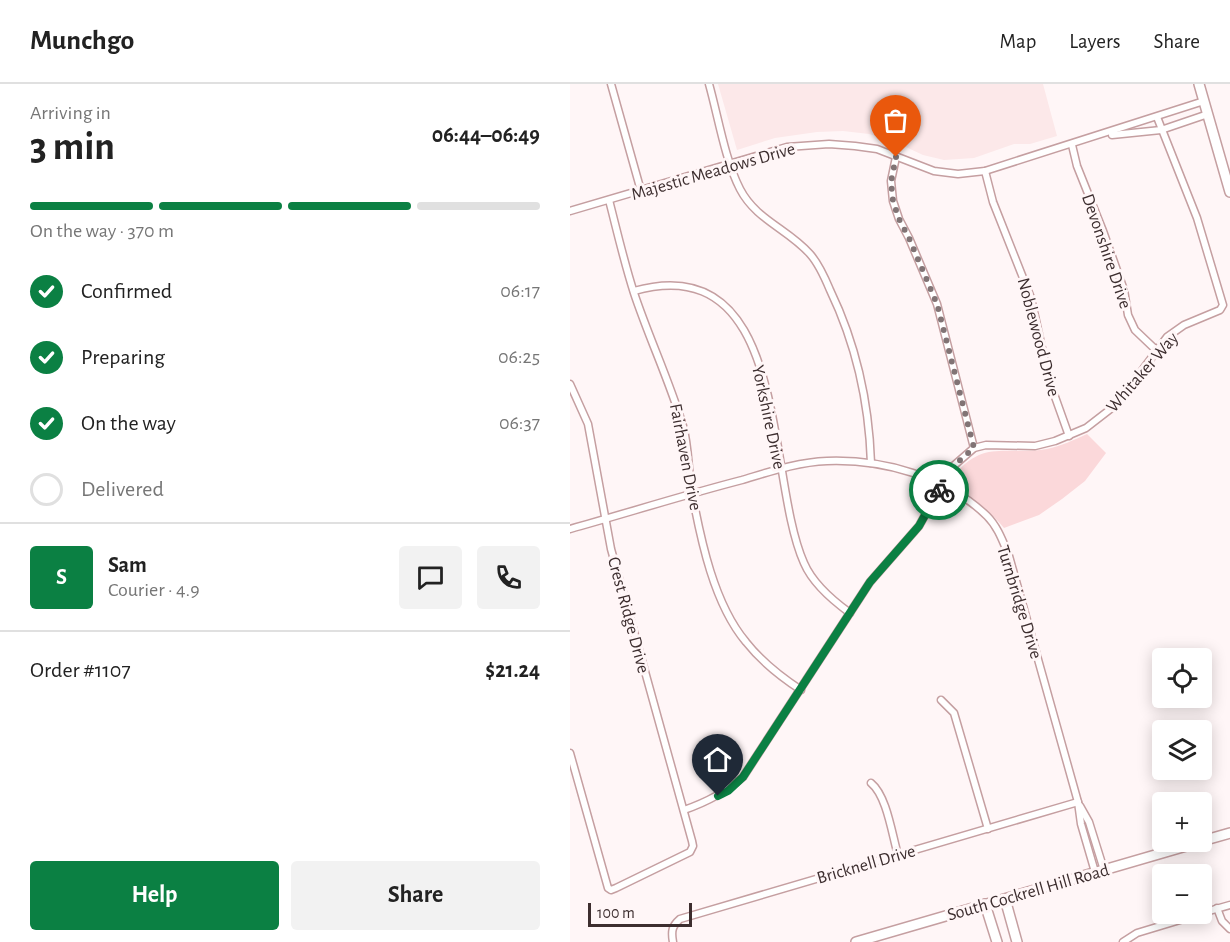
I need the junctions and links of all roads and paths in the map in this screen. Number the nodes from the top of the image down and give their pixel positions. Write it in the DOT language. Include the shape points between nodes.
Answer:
graph roads {
  1 [pos="611,84"];
  2 [pos="709,84"];
  3 [pos="1199,84"];
  4 [pos="1204,101"];
  5 [pos="1208,114"];
  6 [pos="1158,117"];
  7 [pos="1161,130"];
  8 [pos="1099,136"];
  9 [pos="1072,145"];
  10 [pos="896,157"];
  11 [pos="731,164"];
  12 [pos="985,171"];
  13 [pos="640,191"];
  14 [pos="1230,192"];
  15 [pos="609,200"];
  16 [pos="570,211"];
  17 [pos="634,291"];
  18 [pos="1156,350"];
  19 [pos="570,384"];
  20 [pos="1069,436"];
  21 [pos="974,448"];
  22 [pos="871,463"];
  23 [pos="780,469"];
  24 [pos="942,484"];
  25 [pos="692,493"];
  26 [pos="604,519"];
  27 [pos="570,529"];
  28 [pos="850,613"];
  29 [pos="801,690"];
  30 [pos="941,700"];
  31 [pos="570,753"];
  32 [pos="871,783"];
  33 [pos="1078,802"];
  34 [pos="684,810"];
  35 [pos="988,829"];
  36 [pos="1230,833"];
  37 [pos="1212,838"];
  38 [pos="1164,852"];
  39 [pos="898,855"];
  40 [pos="1100,871"];
  41 [pos="1005,900"];
  42 [pos="985,904"];
  43 [pos="1230,905"];
  44 [pos="1217,908"];
  45 [pos="1212,910"];
  46 [pos="1166,924"];
  47 [pos="1230,930"];
  48 [pos="673,942"];
  49 [pos="856,942"];
  50 [pos="997,942"];
  51 [pos="1017,942"];
  52 [pos="1123,942"];
  1 -- 13 [label="street"];
  2 -- 11 [label="street"];
  3 -- 4 [label="main road"];
  4 -- 5 [label="main road"];
  4 -- 6 [label="street, Majestic Meadows Drive"];
  5 -- 7 [label="street, Majestic Meadows Drive"];
  5 -- 14 [label="main road"];
  6 -- 7 [label="street, Whitaker Way"];
  6 -- 8 [label="street, Majestic Meadows Drive"];
  7 -- 8 [label="street, Majestic Meadows Drive"];
  7 -- 18 [label="street, Whitaker Way" via="1197,218 1223,305 1167,336"];
  8 -- 9 [label="street, Majestic Meadows Drive"];
  9 -- 12 [label="street, Majestic Meadows Drive"];
  9 -- 18 [label="street, Devonshire Drive" via="1117,269 1128,315 1135,330"];
  10 -- 11 [label="street, Majestic Meadows Drive" via="877,149 829,144 787,147"];
  10 -- 12 [label="street, Majestic Meadows Drive" via="946,174"];
  10 -- 21 [label="street" via="891,182 893,201 937,304"];
  11 -- 13 [label="street, Majestic Meadows Drive"];
  11 -- 22 [label="street" via="752,208 811,254 840,310 863,390"];
  12 -- 20 [label="street, Noblewood Drive" via="993,202 1031,298 1049,380"];
  13 -- 15 [label="street, Majestic Meadows Drive"];
  15 -- 16 [label="street, Majestic Meadows Drive"];
  15 -- 17 [label="street, Fairhaven Drive"];
  17 -- 23 [label="street, Yorkshire Drive" via="665,284 686,286 705,293 740,321 766,384"];
  17 -- 25 [label="street, Fairhaven Drive" via="686,435"];
  18 -- 20 [label="street, Whitaker Way" via="1117,404"];
  19 -- 26 [label="street, Crest Ridge Drive" via="588,424"];
  20 -- 21 [label="street, Whitaker Way" via="1035,446"];
  21 -- 24 [label="street" via="951,468"];
  22 -- 23 [label="street, Turnbridge Drive" via="826,461"];
  22 -- 24 [label="street, Turnbridge Drive"];
  23 -- 25 [label="street, Turnbridge Drive"];
  23 -- 28 [label="street, Yorkshire Drive" via="805,565 824,591"];
  24 -- 28 [label="street" via="919,526 870,582"];
  24 -- 33 [label="street, Turnbridge Drive" via="988,517 1000,534"];
  25 -- 26 [label="street, Turnbridge Drive"];
  25 -- 29 [label="street, Fairhaven Drive" via="709,566 729,617 760,657"];
  26 -- 27 [label="street, Turnbridge Drive"];
  26 -- 34 [label="street, Crest Ridge Drive"];
  28 -- 29 [label="street"];
  29 -- 34 [label="street" via="743,777 728,791"];
  30 -- 35 [label="street" via="954,713"];
  31 -- 34 [label="street, Crest Ridge Drive" via="606,884 611,890 690,852 693,846"];
  32 -- 39 [label="street" via="882,800"];
  33 -- 35 [label="street, Bricknell Drive"];
  33 -- 40 [label="street, Turnbridge Drive" via="1089,822"];
  35 -- 39 [label="street, Bricknell Drive"];
  36 -- 37 [label="main road, South Cockrell Hill Road"];
  38 -- 40 [label="main road, South Cockrell Hill Road"];
  39 -- 48 [label="street, Bricknell Drive" via="680,919 671,932"];
  40 -- 41 [label="main road, South Cockrell Hill Road"];
  41 -- 42 [label="main road, South Cockrell Hill Road"];
  41 -- 51 [label="main road"];
  42 -- 49 [label="main road, South Cockrell Hill Road"];
  42 -- 50 [label="main road"];
  43 -- 44 [label="street"];
  44 -- 45 [label="street"];
  44 -- 47 [label="street"];
  46 -- 52 [label="street"];
}
